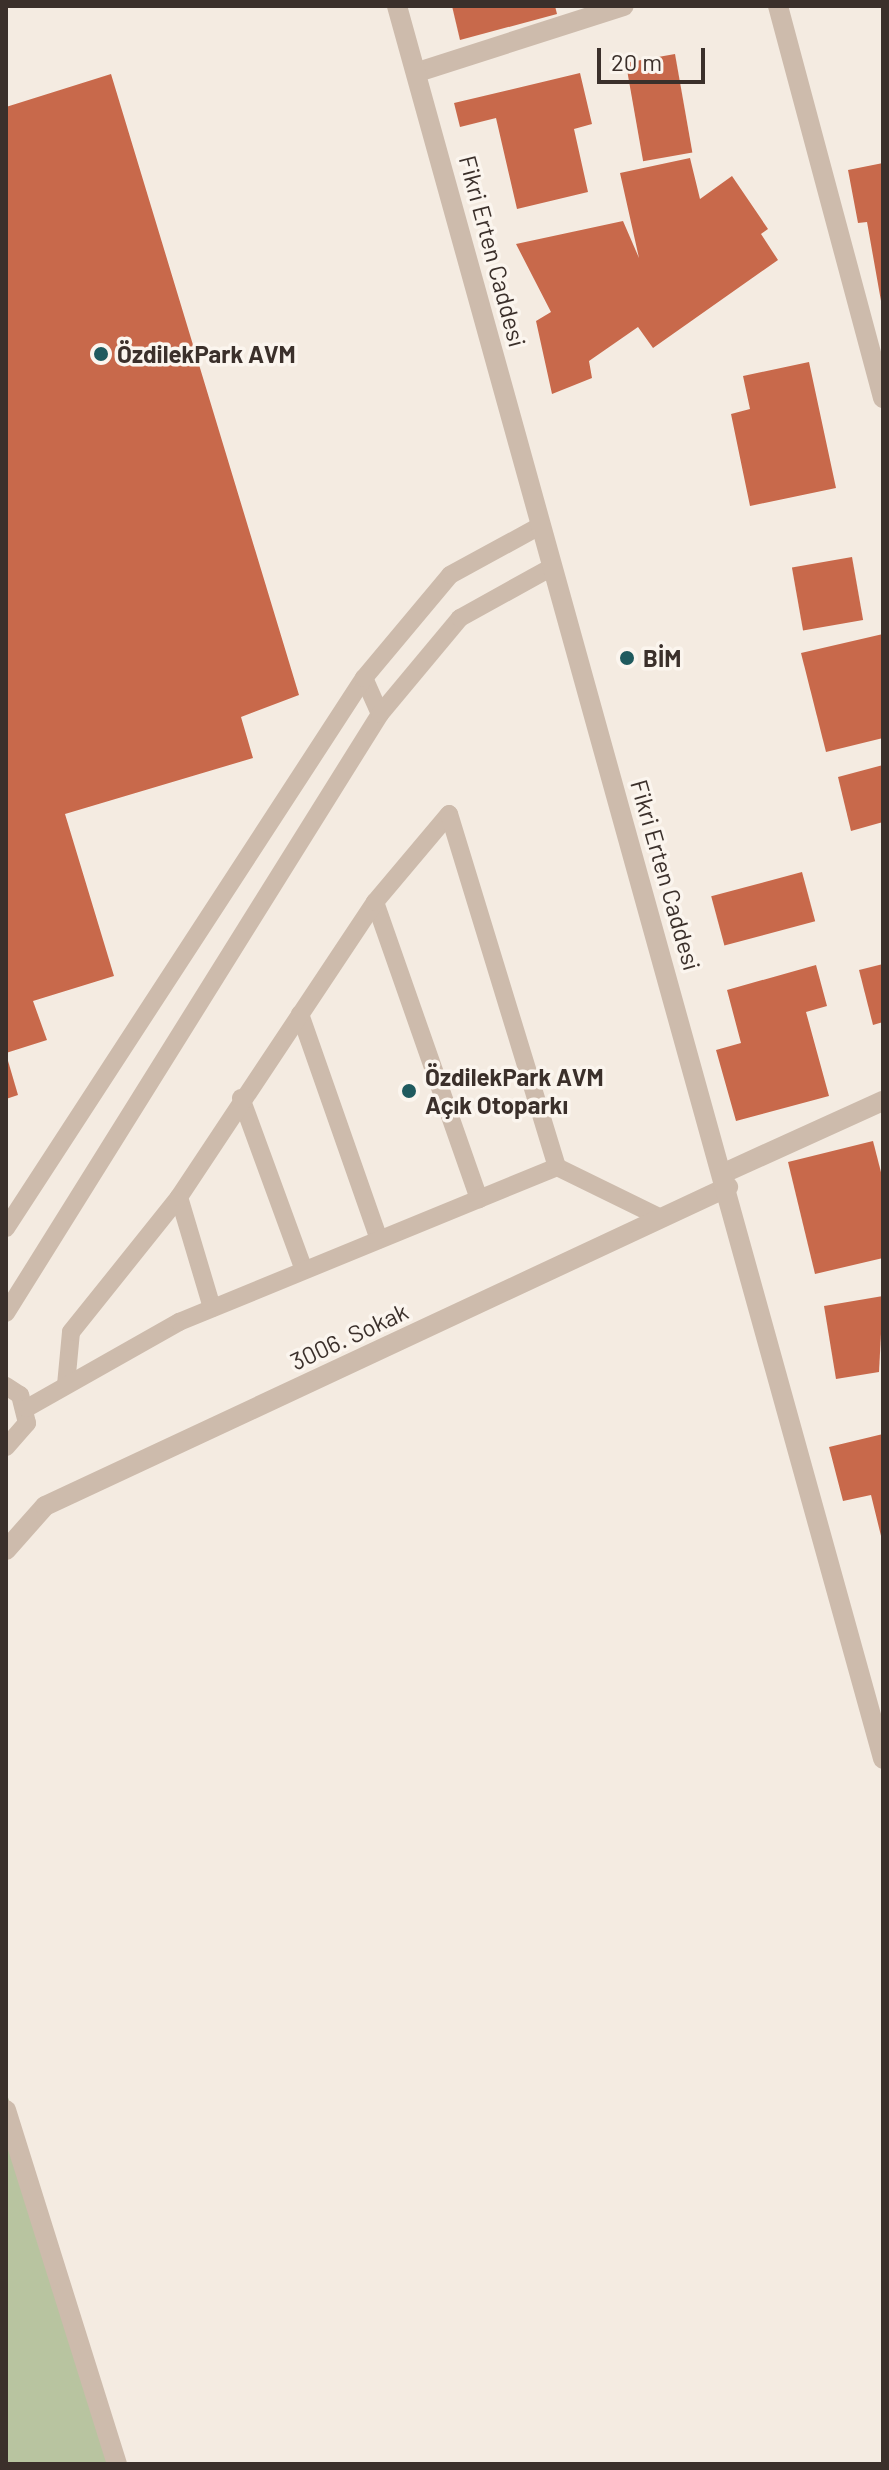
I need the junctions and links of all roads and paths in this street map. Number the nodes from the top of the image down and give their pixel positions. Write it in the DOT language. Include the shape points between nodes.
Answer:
graph roads {
  1 [pos="397,6"];
  2 [pos="624,6"];
  3 [pos="778,6"];
  4 [pos="418,72"];
  5 [pos="883,398"];
  6 [pos="540,526"];
  7 [pos="552,567"];
  8 [pos="364,678"];
  9 [pos="380,714"];
  10 [pos="375,902"];
  11 [pos="300,1014"];
  12 [pos="241,1098"];
  13 [pos="883,1101"];
  14 [pos="557,1167"];
  15 [pos="726,1180"];
  16 [pos="179,1197"];
  17 [pos="479,1199"];
  18 [pos="661,1218"];
  19 [pos="6,1228"];
  20 [pos="379,1240"];
  21 [pos="304,1270"];
  22 [pos="212,1308"];
  23 [pos="6,1313"];
  24 [pos="66,1385"];
  25 [pos="6,1386"];
  26 [pos="27,1408"];
  27 [pos="6,1447"];
  28 [pos="6,1550"];
  29 [pos="883,1759"];
  30 [pos="6,2110"];
  31 [pos="117,2464"];
  1 -- 4 [label="street, Fikri Erten Caddesi"];
  2 -- 4 [label="street"];
  3 -- 5 [label="street"];
  4 -- 6 [label="street, Fikri Erten Caddesi"];
  6 -- 7 [label="street, Fikri Erten Caddesi"];
  6 -- 8 [label="lane" via="450,575"];
  7 -- 9 [label="lane" via="460,618"];
  7 -- 15 [label="street, Fikri Erten Caddesi"];
  8 -- 9 [label="lane"];
  8 -- 19 [label="lane"];
  9 -- 23 [label="lane"];
  10 -- 11 [label="lane"];
  10 -- 14 [label="lane" via="449,814"];
  10 -- 17 [label="lane"];
  11 -- 12 [label="lane"];
  11 -- 20 [label="lane"];
  12 -- 16 [label="lane"];
  12 -- 21 [label="lane"];
  13 -- 15 [label="street, 3006. Sokak"];
  14 -- 17 [label="lane"];
  14 -- 18 [label="lane"];
  15 -- 18 [label="street, 3006. Sokak"];
  15 -- 29 [label="street, Fikri Erten Caddesi"];
  16 -- 22 [label="lane"];
  16 -- 24 [label="lane" via="71,1332"];
  17 -- 20 [label="lane"];
  18 -- 28 [label="street, 3006. Sokak" via="45,1506"];
  20 -- 21 [label="lane"];
  21 -- 22 [label="lane"];
  22 -- 24 [label="lane"];
  24 -- 26 [label="lane"];
  25 -- 26 [label="lane"];
  26 -- 27 [label="lane" via="20,1436"];
  30 -- 31 [label="street"];
}
